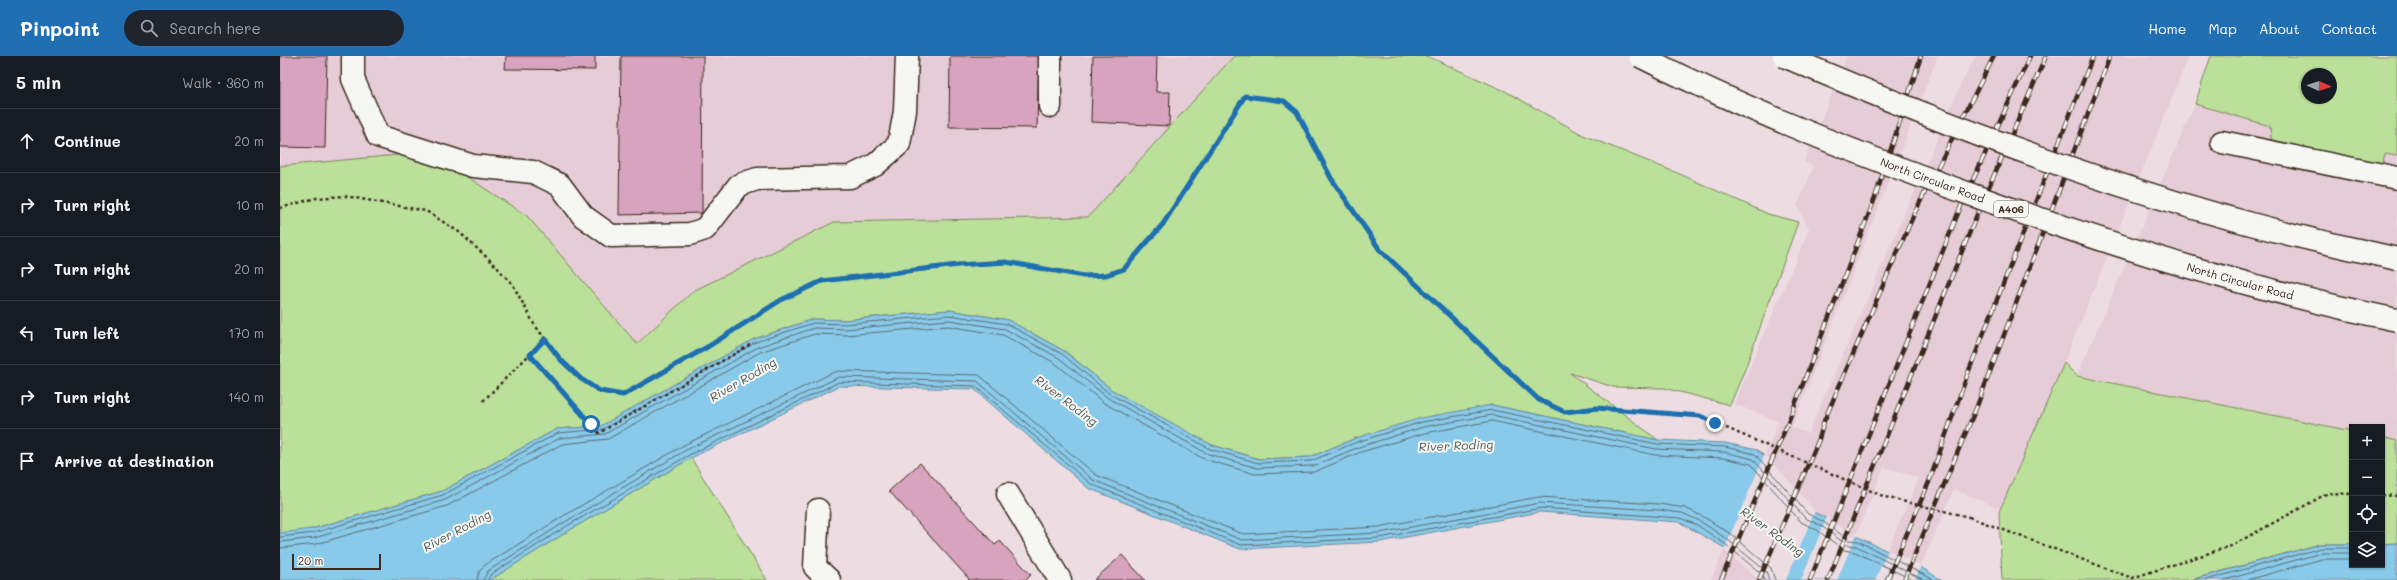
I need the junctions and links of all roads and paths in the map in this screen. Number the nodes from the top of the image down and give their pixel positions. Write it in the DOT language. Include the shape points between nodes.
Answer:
graph roads {
  1 [pos="353,56"];
  2 [pos="907,56"];
  3 [pos="1050,56"];
  4 [pos="1640,56"];
  5 [pos="1784,56"];
  6 [pos="1050,106"];
  7 [pos="2222,142"];
  8 [pos="2397,178"];
  9 [pos="280,208"];
  10 [pos="2397,260"];
  11 [pos="2397,320"];
  12 [pos="545,339"];
  13 [pos="753,343"];
  14 [pos="530,355"];
  15 [pos="482,401"];
  16 [pos="1008,494"];
  17 [pos="2349,494"];
  18 [pos="2385,495"];
  19 [pos="2397,496"];
  20 [pos="818,510"];
  21 [pos="828,580"];
  22 [pos="1060,580"];
  1 -- 2 [label="main road" via="353,79 378,136 473,166 533,172 560,185 584,216 611,236 690,234 705,229 739,185 758,179 850,177 875,165 899,144 905,111"];
  3 -- 6 [label="main road"];
  4 -- 11 [label="main road, North Circular Road / A406, bridge" via="1792,127 2086,236 2238,282"];
  5 -- 10 [label="main road, bridge" via="1962,130 2105,179 2254,225"];
  7 -- 8 [label="main road"];
  9 -- 12 [label="path" via="316,198 346,196 426,211 459,232 493,263 513,285"];
  12 -- 14 [label="path"];
  12 -- 17 [label="path, bridge" via="560,359 581,379 600,391 623,395 709,346 781,300 822,281 1006,262 1084,276 1106,275 1124,269 1163,224 1245,96 1284,101 1297,112 1331,178 1380,250 1539,400 1565,412 1597,408 1700,416 1885,496 1968,517 2132,578 2231,546 2328,492"];
  13 -- 14 [label="path" via="599,433"];
  14 -- 15 [label="path"];
  16 -- 22 [label="main road"];
  18 -- 19 [label="path"];
  20 -- 21 [label="main road" via="816,567"];
}
